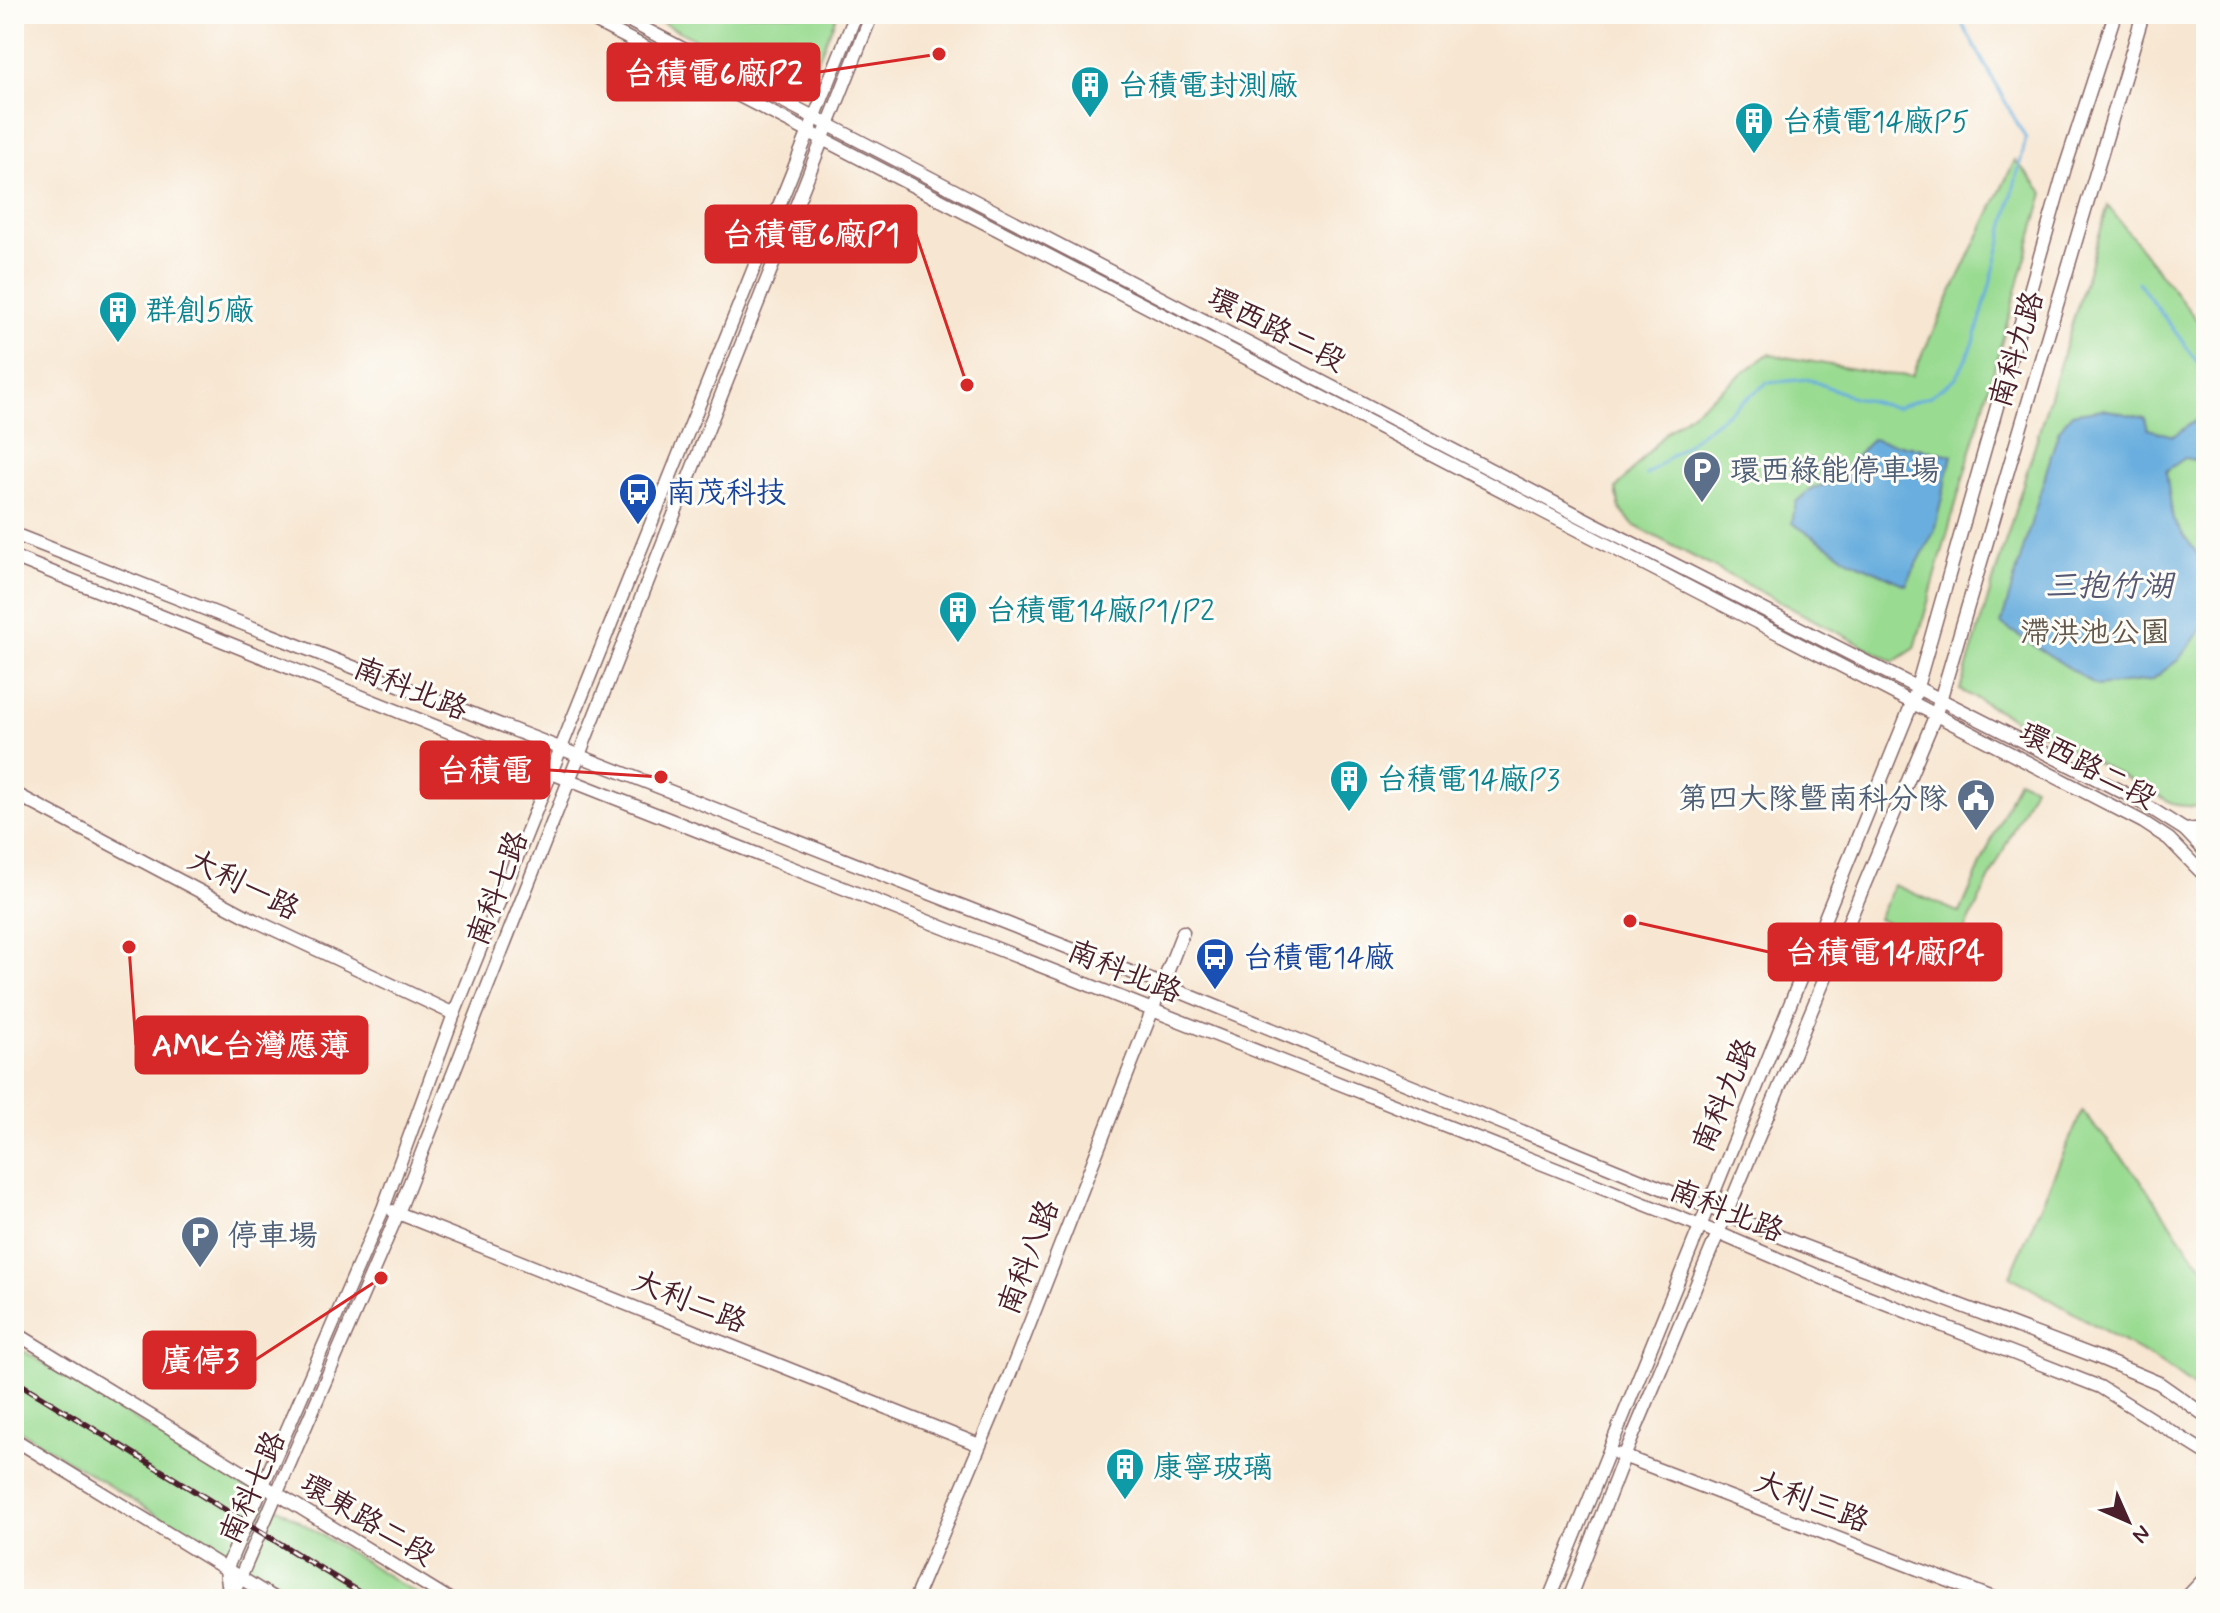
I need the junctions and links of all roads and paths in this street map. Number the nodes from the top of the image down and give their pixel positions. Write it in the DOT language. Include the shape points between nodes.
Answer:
graph roads {
  1 [pos="581,14"];
  2 [pos="616,14"];
  3 [pos="856,14"];
  4 [pos="872,14"];
  5 [pos="2115,14"];
  6 [pos="2143,14"];
  7 [pos="813,117"];
  8 [pos="827,125"];
  9 [pos="807,133"];
  10 [pos="821,140"];
  11 [pos="14,534"];
  12 [pos="14,557"];
  13 [pos="1917,686"];
  14 [pos="1939,698"];
  15 [pos="1913,701"];
  16 [pos="1936,714"];
  17 [pos="562,752"];
  18 [pos="576,757"];
  19 [pos="554,774"];
  20 [pos="568,779"];
  21 [pos="14,793"];
  22 [pos="2206,828"];
  23 [pos="2185,830"];
  24 [pos="2206,852"];
  25 [pos="2204,869"];
  26 [pos="1183,932"];
  27 [pos="1161,984"];
  28 [pos="1152,1010"];
  29 [pos="454,1014"];
  30 [pos="1707,1204"];
  31 [pos="383,1209"];
  32 [pos="1727,1212"];
  33 [pos="398,1213"];
  34 [pos="1699,1227"];
  35 [pos="1718,1233"];
  36 [pos="14,1332"];
  37 [pos="2206,1416"];
  38 [pos="14,1439"];
  39 [pos="977,1444"];
  40 [pos="1610,1451"];
  41 [pos="2206,1453"];
  42 [pos="1624,1457"];
  43 [pos="261,1486"];
  44 [pos="278,1495"];
  45 [pos="226,1570"];
  46 [pos="2206,1577"];
  47 [pos="240,1578"];
  48 [pos="429,1586"];
  49 [pos="230,1599"];
  50 [pos="275,1599"];
  51 [pos="442,1599"];
  52 [pos="449,1599"];
  53 [pos="915,1599"];
  54 [pos="1549,1599"];
  55 [pos="1569,1599"];
  56 [pos="1996,1599"];
  57 [pos="2185,1599"];
  1 -- 9 [label="street"];
  2 -- 7 [label="street, 環西路二段"];
  3 -- 7 [label="street"];
  4 -- 8 [label="street, 南科七路"];
  5 -- 13 [label="street, 南科九路" via="2065,168"];
  6 -- 14 [label="street, 南科九路"];
  7 -- 8 [label="street, 環西路二段"];
  7 -- 9 [label="street, 南科七路"];
  8 -- 10 [label="street, 南科七路"];
  8 -- 13 [label="street, 環西路二段"];
  9 -- 10 [label="street, 環西路二段"];
  9 -- 17 [label="street, 南科七路"];
  10 -- 15 [label="street, 環西路二段"];
  10 -- 18 [label="street, 南科七路"];
  11 -- 17 [label="street, 南科北路"];
  12 -- 19 [label="street, 南科北路"];
  13 -- 14 [label="street, 環西路二段"];
  13 -- 15 [label="street, 南科九路"];
  14 -- 16 [label="street, 南科九路"];
  14 -- 23 [label="street, 環西路二段" via="2136,799"];
  15 -- 16 [label="street, 環西路二段"];
  15 -- 30 [label="street, 南科九路"];
  16 -- 25 [label="street, 環西路二段" via="2143,822"];
  16 -- 32 [label="street, 南科九路"];
  17 -- 18 [label="street, 南科北路"];
  17 -- 19 [label="street, 南科七路"];
  18 -- 20 [label="street, 南科七路"];
  18 -- 27 [label="street, 南科北路"];
  19 -- 20 [label="street, 南科北路"];
  19 -- 29 [label="street, 南科七路"];
  20 -- 28 [label="street, 南科北路"];
  20 -- 33 [label="street, 南科七路"];
  21 -- 29 [label="street, 大利一路" via="254,920"];
  22 -- 23 [label="street"];
  23 -- 24 [label="street, 環西路二段"];
  26 -- 27 [label="street, 南科八路"];
  27 -- 28 [label="street, 南科八路"];
  27 -- 30 [label="street, 南科北路"];
  28 -- 34 [label="street, 南科北路"];
  28 -- 39 [label="street, 南科八路" via="1008,1379"];
  29 -- 31 [label="street, 南科七路"];
  30 -- 32 [label="street, 南科北路"];
  30 -- 34 [label="street, 南科九路"];
  31 -- 33 [label="street, 大利二路"];
  31 -- 43 [label="street, 南科七路"];
  32 -- 35 [label="street, 南科九路"];
  32 -- 37 [label="street, 南科北路" via="2159,1383"];
  33 -- 39 [label="street, 大利二路"];
  33 -- 44 [label="street, 南科七路"];
  34 -- 35 [label="street, 南科北路"];
  34 -- 40 [label="street, 南科九路"];
  35 -- 41 [label="street, 南科北路" via="2100,1387"];
  35 -- 42 [label="street, 南科九路"];
  36 -- 43 [label="street, 環東路二段"];
  38 -- 45 [label="street"];
  39 -- 53 [label="street, 南科八路"];
  40 -- 42 [label="street, 大利三路"];
  40 -- 54 [label="street, 南科九路"];
  42 -- 55 [label="street, 南科九路"];
  42 -- 56 [label="street, 大利三路"];
  43 -- 44 [label="street, 環東路二段"];
  43 -- 45 [label="street, 南科七路"];
  44 -- 47 [label="street, 南科七路"];
  44 -- 48 [label="street, 環東路二段"];
  45 -- 47 [label="street"];
  45 -- 49 [label="street, 南科七路"];
  46 -- 57 [label="street"];
  47 -- 49 [label="street, 南科七路"];
  47 -- 50 [label="street"];
  48 -- 51 [label="street"];
  48 -- 52 [label="street, 環東路二段"];
}
